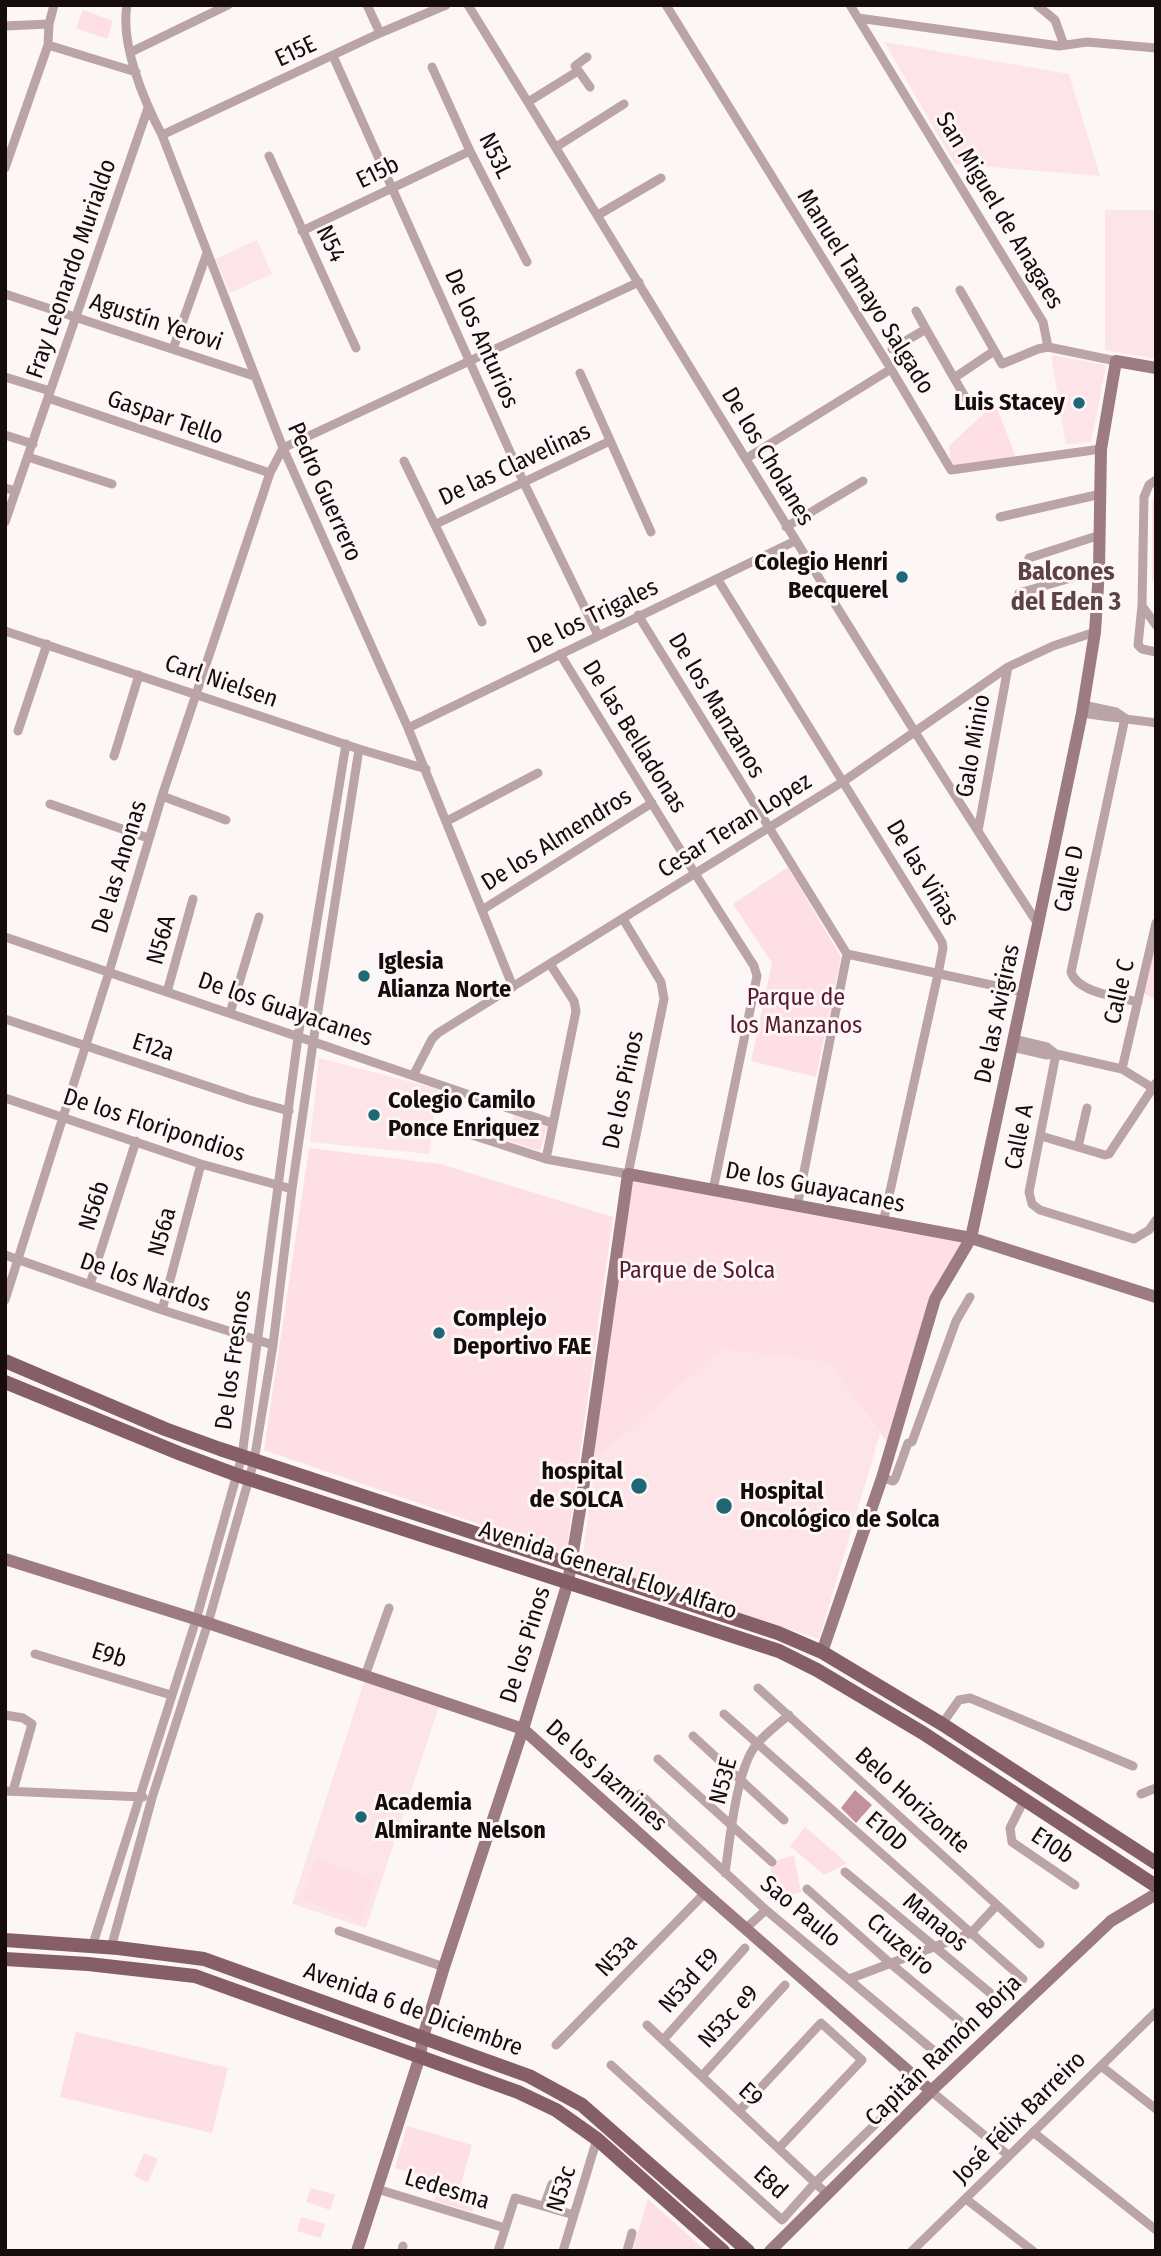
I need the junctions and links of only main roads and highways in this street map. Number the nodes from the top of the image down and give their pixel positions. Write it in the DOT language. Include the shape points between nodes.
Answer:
graph roads {
  1 [pos="5,1361"];
  2 [pos="5,1381"];
  3 [pos="1152,1856"];
  4 [pos="1156,1886"];
  5 [pos="5,1940"];
  6 [pos="5,1959"];
  7 [pos="723,2251"];
  8 [pos="748,2251"];
  1 -- 3 [label="main road, Avenida General Eloy Alfaro" via="248,1459 778,1633 822,1652 943,1724"];
  2 -- 4 [label="main road, Avenida General Eloy Alfaro" via="243,1477 733,1635 799,1661 923,1733"];
  5 -- 8 [label="main road, Avenida 6 de Diciembre" via="204,1959 529,2076 582,2105"];
  6 -- 7 [label="main road, Avenida 6 de Diciembre" via="205,1979 518,2092 556,2110 597,2139"];
}
